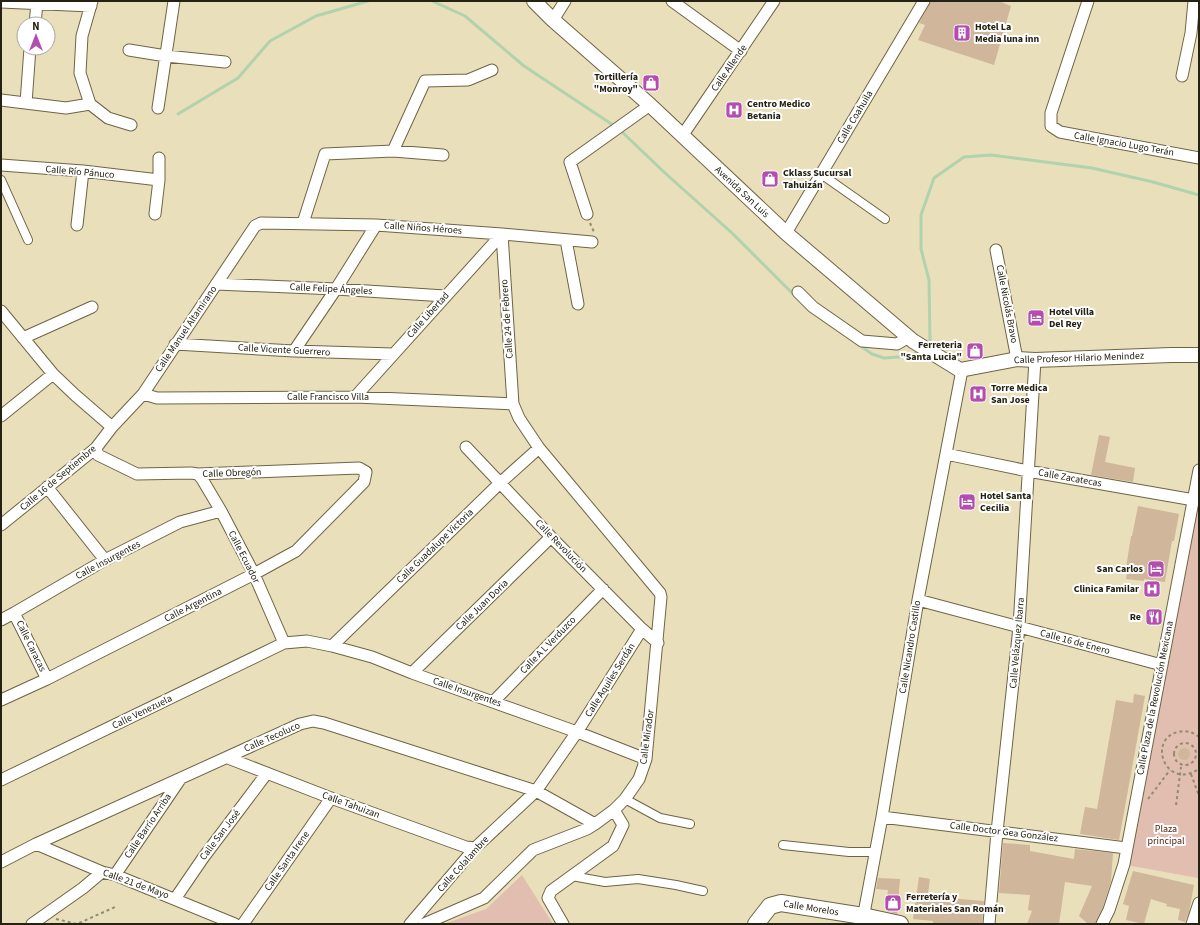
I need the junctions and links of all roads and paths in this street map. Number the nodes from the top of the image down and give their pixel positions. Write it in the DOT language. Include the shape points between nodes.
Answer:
graph roads {
  1 [pos="174,1"];
  2 [pos="534,1"];
  3 [pos="565,1"];
  4 [pos="672,1"];
  5 [pos="774,1"];
  6 [pos="924,1"];
  7 [pos="1088,1"];
  8 [pos="1194,1"];
  9 [pos="1,2"];
  10 [pos="37,3"];
  11 [pos="91,4"];
  12 [pos="36,16"];
  13 [pos="553,20"];
  14 [pos="129,50"];
  15 [pos="740,51"];
  16 [pos="29,56"];
  17 [pos="166,56"];
  18 [pos="225,62"];
  19 [pos="492,70"];
  20 [pos="1182,76"];
  21 [pos="1,100"];
  22 [pos="26,103"];
  23 [pos="90,104"];
  24 [pos="650,105"];
  25 [pos="158,108"];
  26 [pos="130,125"];
  27 [pos="682,136"];
  28 [pos="393,151"];
  29 [pos="443,155"];
  30 [pos="159,158"];
  31 [pos="1199,158"];
  32 [pos="1,166"];
  33 [pos="83,171"];
  34 [pos="821,174"];
  35 [pos="1,180"];
  36 [pos="159,180"];
  37 [pos="155,214"];
  38 [pos="587,214"];
  39 [pos="885,219"];
  40 [pos="303,224"];
  41 [pos="77,225"];
  42 [pos="376,225"];
  43 [pos="255,226"];
  44 [pos="786,233"];
  45 [pos="502,234"];
  46 [pos="28,240"];
  47 [pos="566,240"];
  48 [pos="592,242"];
  49 [pos="996,250"];
  50 [pos="216,284"];
  51 [pos="336,289"];
  52 [pos="798,292"];
  53 [pos="445,296"];
  54 [pos="578,304"];
  55 [pos="92,307"];
  56 [pos="3,318"];
  57 [pos="23,338"];
  58 [pos="911,339"];
  59 [pos="175,344"];
  60 [pos="294,351"];
  61 [pos="393,354"];
  62 [pos="1199,355"];
  63 [pos="1017,358"];
  64 [pos="1035,360"];
  65 [pos="961,370"];
  66 [pos="53,374"];
  67 [pos="143,394"];
  68 [pos="356,397"];
  69 [pos="513,404"];
  70 [pos="1,416"];
  71 [pos="112,427"];
  72 [pos="466,447"];
  73 [pos="96,448"];
  74 [pos="539,448"];
  75 [pos="946,454"];
  76 [pos="1199,470"];
  77 [pos="1028,471"];
  78 [pos="198,474"];
  79 [pos="364,482"];
  80 [pos="500,483"];
  81 [pos="47,487"];
  82 [pos="1194,500"];
  83 [pos="221,511"];
  84 [pos="1,526"];
  85 [pos="551,537"];
  86 [pos="105,560"];
  87 [pos="254,574"];
  88 [pos="603,589"];
  89 [pos="660,593"];
  90 [pos="918,600"];
  91 [pos="14,613"];
  92 [pos="1,620"];
  93 [pos="1019,627"];
  94 [pos="642,629"];
  95 [pos="284,643"];
  96 [pos="658,643"];
  97 [pos="332,646"];
  98 [pos="1162,665"];
  99 [pos="412,673"];
  100 [pos="47,679"];
  101 [pos="1,700"];
  102 [pos="494,701"];
  103 [pos="578,732"];
  104 [pos="1199,737"];
  105 [pos="1175,748"];
  106 [pos="228,758"];
  107 [pos="646,759"];
  108 [pos="1181,767"];
  109 [pos="1199,769"];
  110 [pos="1170,770"];
  111 [pos="268,773"];
  112 [pos="1191,774"];
  113 [pos="181,778"];
  114 [pos="1,780"];
  115 [pos="536,791"];
  116 [pos="1199,796"];
  117 [pos="331,798"];
  118 [pos="626,799"];
  119 [pos="1148,799"];
  120 [pos="1176,805"];
  121 [pos="614,810"];
  122 [pos="882,817"];
  123 [pos="596,824"];
  124 [pos="690,824"];
  125 [pos="997,832"];
  126 [pos="36,844"];
  127 [pos="783,845"];
  128 [pos="475,848"];
  129 [pos="1126,848"];
  130 [pos="876,852"];
  131 [pos="1,862"];
  132 [pos="102,872"];
  133 [pos="115,875"];
  134 [pos="572,876"];
  135 [pos="703,892"];
  136 [pos="175,899"];
  137 [pos="1199,903"];
  138 [pos="115,907"];
  139 [pos="43,916"];
  140 [pos="863,920"];
  141 [pos="32,924"];
  142 [pos="235,924"];
  143 [pos="243,924"];
  144 [pos="410,924"];
  145 [pos="424,924"];
  146 [pos="563,924"];
  147 [pos="756,924"];
  148 [pos="900,924"];
  149 [pos="989,924"];
  150 [pos="1102,924"];
  151 [pos="1192,924"];
  1 -- 17 [label="street"];
  2 -- 13 [label="street, Avenida San Luis"];
  3 -- 13 [label="street"];
  4 -- 15 [label="street"];
  5 -- 15 [label="street, Calle Allende"];
  6 -- 34 [label="street, Calle Coahuila"];
  7 -- 31 [label="street, Calle Ignacio Lugo Terán" via="1051,113 1051,126 1060,132"];
  8 -- 20 [label="street" via="1191,33"];
  9 -- 10 [label="street"];
  10 -- 11 [label="street"];
  10 -- 12 [label="street"];
  11 -- 23 [label="street" via="82,36 80,73"];
  13 -- 24 [label="street, Avenida San Luis"];
  14 -- 17 [label="street"];
  15 -- 27 [label="street, Calle Allende"];
  16 -- 22 [label="street"];
  17 -- 18 [label="street"];
  17 -- 25 [label="street"];
  19 -- 28 [label="street" via="468,80 425,81"];
  21 -- 22 [label="street"];
  22 -- 23 [label="street" via="66,108"];
  23 -- 26 [label="street" via="108,118"];
  24 -- 27 [label="street, Avenida San Luis"];
  24 -- 38 [label="street" via="570,162"];
  27 -- 44 [label="street, Avenida San Luis"];
  28 -- 29 [label="street"];
  28 -- 40 [label="street" via="325,154"];
  30 -- 36 [label="street"];
  32 -- 33 [label="street, Calle Río Pánuco"];
  33 -- 36 [label="street, Calle Río Pánuco"];
  33 -- 41 [label="street"];
  34 -- 39 [label="street"];
  34 -- 44 [label="street, Calle Coahuila"];
  35 -- 46 [label="street"];
  36 -- 37 [label="street"];
  38 -- 48 [label="path" via="595,236"];
  40 -- 42 [label="street, Calle Niños Héroes"];
  40 -- 43 [label="street, Calle Niños Héroes" via="260,223"];
  42 -- 45 [label="street, Calle Niños Héroes"];
  42 -- 51 [label="street"];
  43 -- 50 [label="street, Calle Manuel Altamirano"];
  44 -- 58 [label="street, Avenida San Luis"];
  45 -- 47 [label="street, Calle Niños Héroes"];
  45 -- 53 [label="street, Calle Libertad"];
  45 -- 69 [label="street, Calle 24 de Febrero"];
  47 -- 48 [label="street, Calle Niños Héroes"];
  47 -- 54 [label="street"];
  49 -- 63 [label="street, Calle Nicolás Bravo"];
  50 -- 51 [label="street, Calle Felipe Ángeles"];
  50 -- 59 [label="street, Calle Manuel Altamirano"];
  51 -- 53 [label="street, Calle Felipe Ángeles"];
  51 -- 60 [label="street"];
  52 -- 58 [label="street" via="813,307 862,341 897,344"];
  53 -- 61 [label="street, Calle Libertad"];
  55 -- 57 [label="street"];
  56 -- 57 [label="street"];
  57 -- 66 [label="street"];
  58 -- 65 [label="street, Avenida San Luis"];
  59 -- 60 [label="street, Calle Vicente Guerrero"];
  59 -- 67 [label="street, Calle Manuel Altamirano"];
  60 -- 61 [label="street, Calle Vicente Guerrero"];
  61 -- 68 [label="street, Calle Libertad"];
  62 -- 64 [label="street, Calle Profesor Hilario Menindez"];
  63 -- 64 [label="street, Calle Profesor Hilario Menindez"];
  63 -- 65 [label="street, Calle Profesor Hilario Menindez"];
  64 -- 77 [label="street, Calle Velázquez Ibarra"];
  65 -- 75 [label="street, Calle Nicandro Castillo"];
  66 -- 70 [label="street"];
  66 -- 71 [label="street"];
  67 -- 68 [label="street, Calle Francisco Villa" via="157,398"];
  67 -- 71 [label="street, Calle Manuel Altamirano"];
  68 -- 69 [label="street, Calle Francisco Villa"];
  69 -- 74 [label="street, Calle 24 de Febrero" via="518,418"];
  71 -- 73 [label="street, Calle 16 de Septiembre"];
  72 -- 80 [label="street, Calle Revolución"];
  73 -- 78 [label="street, Calle Obregón" via="98,455 136,474"];
  73 -- 81 [label="street, Calle 16 de Septiembre"];
  74 -- 80 [label="street, Calle Guadalupe Victoria"];
  74 -- 89 [label="street, Calle 24 de Febrero"];
  75 -- 77 [label="street, Calle Zacatecas"];
  75 -- 90 [label="street, Calle Nicandro Castillo"];
  76 -- 82 [label="street, Calle Plaza de la Revolución Mexicana"];
  77 -- 82 [label="street, Calle Zacatecas"];
  77 -- 93 [label="street, Calle Velázquez Ibarra"];
  78 -- 79 [label="street, Calle Obregón" via="359,468 366,472"];
  78 -- 83 [label="street, Calle Ecuador"];
  79 -- 87 [label="street, Calle Argentina" via="296,551"];
  80 -- 85 [label="street, Calle Revolución"];
  80 -- 97 [label="street, Calle Guadalupe Victoria"];
  81 -- 84 [label="street, Calle 16 de Septiembre"];
  81 -- 86 [label="street"];
  82 -- 98 [label="street, Calle Plaza de la Revolución Mexicana"];
  83 -- 86 [label="street, Calle Insurgentes" via="180,522"];
  83 -- 87 [label="street, Calle Ecuador"];
  85 -- 88 [label="street, Calle Revolución"];
  85 -- 99 [label="street, Calle Juan Doria"];
  86 -- 91 [label="street, Calle Insurgentes"];
  87 -- 95 [label="street, Calle Ecuador"];
  87 -- 100 [label="street, Calle Argentina"];
  88 -- 94 [label="street, Calle Revolución"];
  88 -- 102 [label="street, Calle A L Verduzco"];
  89 -- 96 [label="street, Calle Mirador"];
  90 -- 93 [label="street, Calle 16 de Enero"];
  90 -- 122 [label="street, Calle Nicandro Castillo"];
  91 -- 92 [label="street, Calle Insurgentes"];
  91 -- 100 [label="street, Calle Caracas"];
  93 -- 98 [label="street, Calle 16 de Enero"];
  93 -- 125 [label="street, Calle Velázquez Ibarra"];
  94 -- 96 [label="street, Calle Revolución"];
  94 -- 103 [label="street, Calle Aquiles Serdán"];
  95 -- 97 [label="street, Calle Insurgentes" via="307,641"];
  95 -- 114 [label="street, Calle Venezuela"];
  96 -- 107 [label="street, Calle Mirador"];
  97 -- 99 [label="street, Calle Insurgentes" via="372,657"];
  98 -- 129 [label="street, Calle Plaza de la Revolución Mexicana"];
  99 -- 102 [label="street, Calle Insurgentes"];
  100 -- 101 [label="street, Calle Argentina"];
  102 -- 103 [label="street, Calle Insurgentes"];
  103 -- 107 [label="street, Calle Insurgentes"];
  103 -- 115 [label="street, Calle Aquiles Serdán"];
  104 -- 110 [label="path" via="1183,731 1175,733 1167,740 1162,755"];
  105 -- 105 [label="path" via="1174,756 1179,763 1186,764 1194,759 1195,750 1190,744 1182,743"];
  106 -- 111 [label="street, Calle Tahuizan"];
  106 -- 113 [label="street, Calle Tecoluco"];
  106 -- 115 [label="street, Calle Tecoluco" via="300,724 313,721"];
  107 -- 118 [label="street, Calle Mirador" via="639,779"];
  108 -- 120 [label="path"];
  109 -- 112 [label="path"];
  110 -- 112 [label="path" via="1180,774"];
  110 -- 119 [label="path"];
  111 -- 117 [label="street, Calle Tahuizan"];
  111 -- 136 [label="street, Calle San José"];
  112 -- 116 [label="path"];
  113 -- 126 [label="street, Calle Tecoluco"];
  113 -- 133 [label="street, Calle Barrio Arriba"];
  115 -- 123 [label="street, Calle Tecoluco"];
  115 -- 128 [label="street, Calle Colalambre"];
  117 -- 128 [label="street, Calle Tahuizan"];
  117 -- 143 [label="street, Calle Santa Irene"];
  118 -- 121 [label="street, Calle Mirador"];
  118 -- 124 [label="street" via="660,818"];
  121 -- 123 [label="street, Calle Mirador"];
  121 -- 134 [label="street" via="623,825 613,846"];
  122 -- 125 [label="street, Calle Doctor Gea González"];
  122 -- 130 [label="street, Calle Nicandro Castillo"];
  123 -- 145 [label="street, Calle Mirador" via="533,850 484,898"];
  125 -- 129 [label="street, Calle Doctor Gea González"];
  125 -- 149 [label="street, Calle Velázquez Ibarra"];
  126 -- 131 [label="street, Calle Tecoluco"];
  126 -- 132 [label="street, Calle 21 de Mayo"];
  127 -- 130 [label="street" via="849,852"];
  128 -- 144 [label="street, Calle Colalambre"];
  129 -- 150 [label="street, Calle Plaza de la Revolución Mexicana" via="1121,872"];
  130 -- 140 [label="street, Calle Nicandro Castillo"];
  132 -- 133 [label="street, Calle 21 de Mayo"];
  132 -- 139 [label="street"];
  133 -- 136 [label="street, Calle 21 de Mayo"];
  134 -- 135 [label="street" via="605,882 638,879"];
  134 -- 146 [label="street" via="551,891 548,898"];
  136 -- 142 [label="street, Calle 21 de Mayo"];
  137 -- 151 [label="street"];
  138 -- 139 [label="path" via="77,924"];
  139 -- 141 [label="street"];
  140 -- 147 [label="main road, Calle Morelos" via="781,903 770,906"];
  140 -- 148 [label="main road, Calle Morelos"];
}
